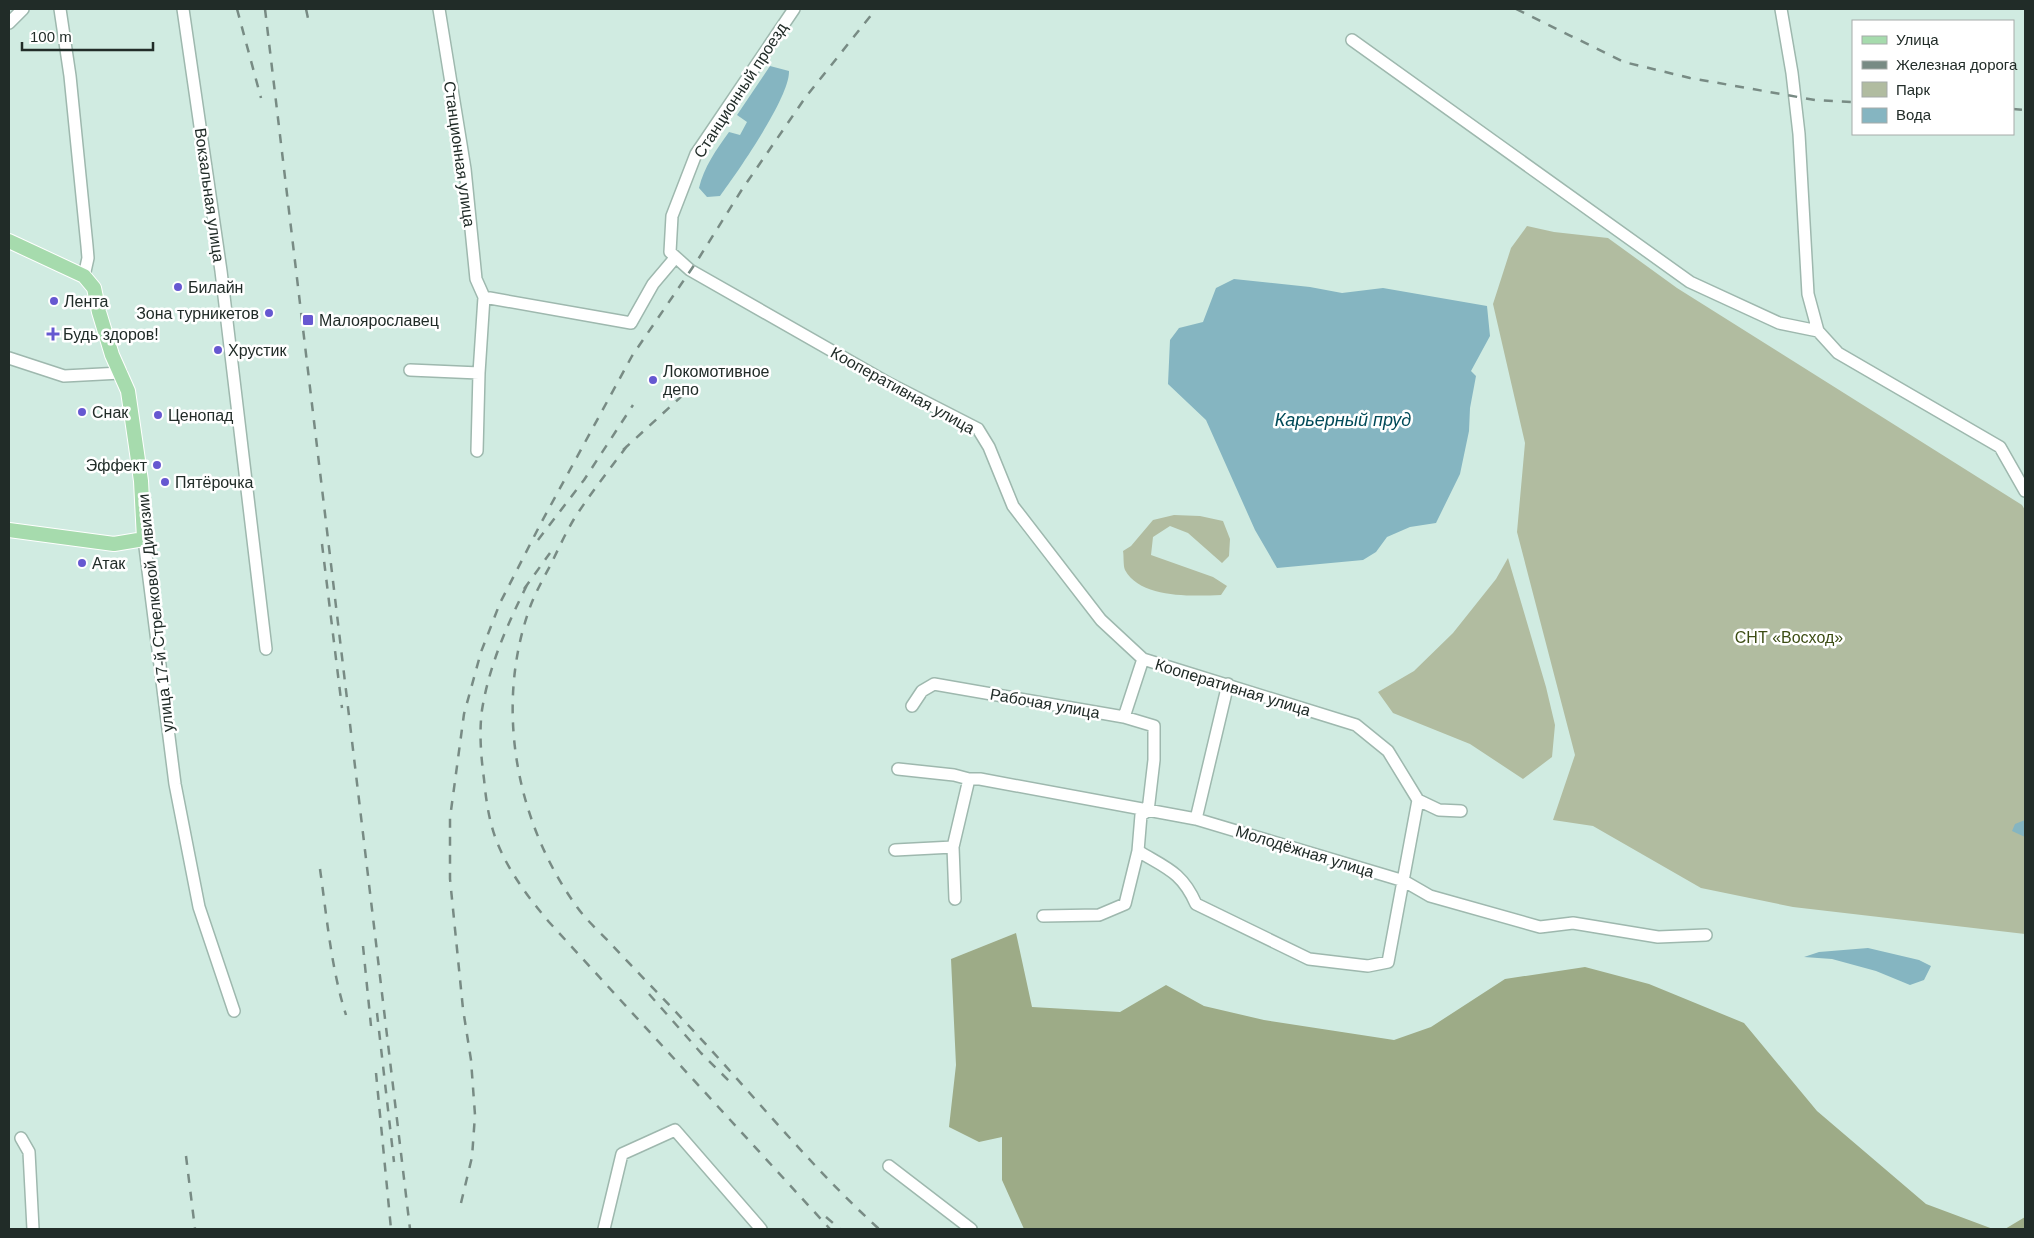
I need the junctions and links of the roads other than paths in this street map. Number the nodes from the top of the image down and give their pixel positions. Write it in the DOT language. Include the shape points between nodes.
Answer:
graph roads {
  1 [pos="23,9"];
  2 [pos="60,9"];
  3 [pos="183,9"];
  4 [pos="439,9"];
  5 [pos="794,9"];
  6 [pos="1781,9"];
  7 [pos="9,23"];
  8 [pos="1352,40"];
  9 [pos="9,242"];
  10 [pos="675,258"];
  11 [pos="84,276"];
  12 [pos="484,297"];
  13 [pos="1818,331"];
  14 [pos="9,358"];
  15 [pos="410,370"];
  16 [pos="120,373"];
  17 [pos="479,373"];
  18 [pos="477,451"];
  19 [pos="2025,491"];
  20 [pos="9,530"];
  21 [pos="144,539"];
  22 [pos="266,649"];
  23 [pos="1143,659"];
  24 [pos="1228,684"];
  25 [pos="912,706"];
  26 [pos="1124,717"];
  27 [pos="898,769"];
  28 [pos="969,779"];
  29 [pos="1418,800"];
  30 [pos="1148,811"];
  31 [pos="1462,811"];
  32 [pos="1196,819"];
  33 [pos="953,847"];
  34 [pos="895,850"];
  35 [pos="1138,851"];
  36 [pos="1404,880"];
  37 [pos="955,899"];
  38 [pos="1043,916"];
  39 [pos="1706,935"];
  40 [pos="234,1011"];
  41 [pos="21,1138"];
  42 [pos="889,1166"];
  43 [pos="33,1229"];
  44 [pos="604,1229"];
  45 [pos="761,1229"];
  46 [pos="970,1229"];
  1 -- 7 [label="street"];
  2 -- 11 [label="street" via="87,246"];
  3 -- 22 [label="street, Вокзальная улица" via="221,271"];
  4 -- 12 [label="street, Станционная улица" via="465,169 476,279"];
  5 -- 10 [label="street, Станционный проезд" via="696,154 672,216 669,246"];
  6 -- 13 [label="street" via="1799,134 1808,294"];
  8 -- 13 [label="street" via="1690,282 1779,322"];
  9 -- 11 [label="main road"];
  10 -- 12 [label="street" via="653,284 631,323"];
  10 -- 23 [label="street, Кооперативная улица" via="690,270 890,384 978,429 989,447 1013,506 1102,620"];
  11 -- 16 [label="main road, улица 17-й Стрелковой Дивизии" via="94,288 107,340"];
  12 -- 17 [label="street"];
  13 -- 19 [label="street" via="1838,353 2000,447"];
  14 -- 16 [label="street" via="64,376"];
  15 -- 17 [label="street"];
  16 -- 21 [label="main road, улица 17-й Стрелковой Дивизии" via="128,391 141,481"];
  17 -- 18 [label="street"];
  20 -- 21 [label="main road" via="114,544"];
  21 -- 40 [label="street, улица 17-й Стрелковой Дивизии" via="180,812 199,907"];
  23 -- 24 [label="street, Кооперативная улица"];
  23 -- 26 [label="street"];
  24 -- 29 [label="street, Кооперативная улица" via="1356,725 1388,751"];
  24 -- 32 [label="street"];
  25 -- 26 [label="street, Рабочая улица" via="922,691 934,684"];
  26 -- 30 [label="street, Рабочая улица" via="1154,726"];
  27 -- 28 [label="street, Молодёжная улица"];
  28 -- 30 [label="street, Молодёжная улица"];
  28 -- 33 [label="street"];
  29 -- 31 [label="street" via="1439,810"];
  29 -- 36 [label="street"];
  30 -- 32 [label="street, Молодёжная улица"];
  30 -- 35 [label="street" via="1141,815"];
  32 -- 36 [label="street, Молодёжная улица"];
  33 -- 34 [label="street"];
  33 -- 37 [label="street"];
  35 -- 36 [label="street" via="1177,874 1196,904 1309,958 1368,966 1388,962"];
  35 -- 38 [label="street" via="1126,904 1099,916"];
  36 -- 39 [label="street, Молодёжная улица" via="1430,896 1540,927 1573,923 1658,937"];
  41 -- 43 [label="street" via="29,1152"];
  42 -- 46 [label="street"];
  44 -- 45 [label="street" via="622,1154 675,1130"];
}
